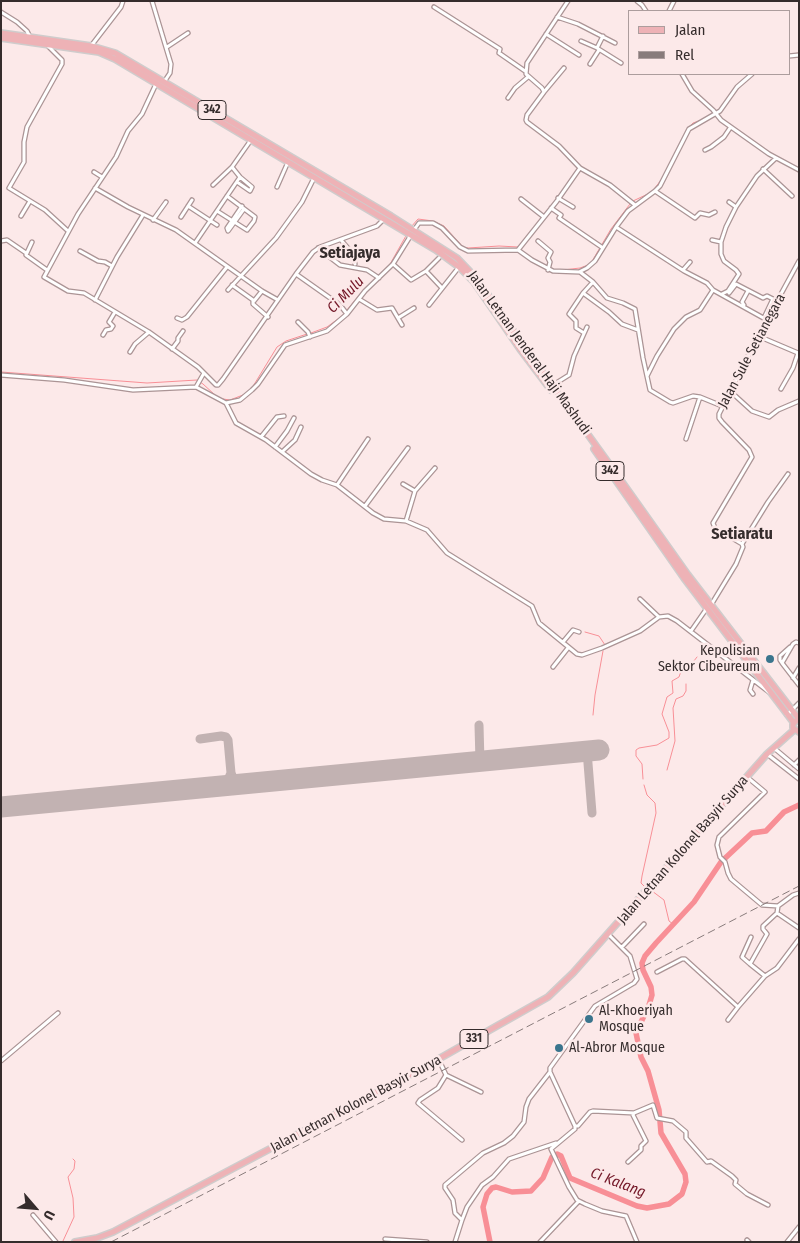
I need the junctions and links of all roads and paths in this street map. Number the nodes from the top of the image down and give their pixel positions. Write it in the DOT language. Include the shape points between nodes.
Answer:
graph roads {
  1 [pos="123,1"];
  2 [pos="152,1"];
  3 [pos="568,1"];
  4 [pos="434,7"];
  5 [pos="1,12"];
  6 [pos="557,17"];
  7 [pos="1,33"];
  8 [pos="188,34"];
  9 [pos="546,34"];
  10 [pos="603,36"];
  11 [pos="1,38"];
  12 [pos="30,38"];
  13 [pos="581,41"];
  14 [pos="615,43"];
  15 [pos="45,44"];
  16 [pos="91,46"];
  17 [pos="167,47"];
  18 [pos="598,49"];
  19 [pos="579,55"];
  20 [pos="621,63"];
  21 [pos="590,64"];
  22 [pos="564,68"];
  23 [pos="137,69"];
  24 [pos="525,71"];
  25 [pos="683,75"];
  26 [pos="751,75"];
  27 [pos="528,77"];
  28 [pos="164,82"];
  29 [pos="156,83"];
  30 [pos="544,92"];
  31 [pos="508,98"];
  32 [pos="716,113"];
  33 [pos="730,128"];
  34 [pos="251,140"];
  35 [pos="705,150"];
  36 [pos="776,158"];
  37 [pos="288,162"];
  38 [pos="232,167"];
  39 [pos="580,168"];
  40 [pos="763,169"];
  41 [pos="799,170"];
  42 [pos="94,172"];
  43 [pos="102,177"];
  44 [pos="240,177"];
  45 [pos="315,178"];
  46 [pos="237,182"];
  47 [pos="213,185"];
  48 [pos="277,187"];
  49 [pos="95,188"];
  50 [pos="655,192"];
  51 [pos="227,196"];
  52 [pos="792,196"];
  53 [pos="558,198"];
  54 [pos="521,199"];
  55 [pos="192,200"];
  56 [pos="30,201"];
  57 [pos="166,202"];
  58 [pos="729,202"];
  59 [pos="633,203"];
  60 [pos="188,206"];
  61 [pos="243,207"];
  62 [pos="573,207"];
  63 [pos="736,207"];
  64 [pos="551,208"];
  65 [pos="217,210"];
  66 [pos="715,212"];
  67 [pos="143,215"];
  68 [pos="21,216"];
  69 [pos="181,217"];
  70 [pos="544,217"];
  71 [pos="384,219"];
  72 [pos="153,220"];
  73 [pos="210,220"];
  74 [pos="233,221"];
  75 [pos="217,225"];
  76 [pos="616,227"];
  77 [pos="68,231"];
  78 [pos="411,231"];
  79 [pos="341,240"];
  80 [pos="712,240"];
  81 [pos="1,241"];
  82 [pos="538,241"];
  83 [pos="32,242"];
  84 [pos="721,242"];
  85 [pos="195,243"];
  86 [pos="429,243"];
  87 [pos="318,248"];
  88 [pos="519,248"];
  89 [pos="601,248"];
  90 [pos="80,251"];
  91 [pos="26,253"];
  92 [pos="439,258"];
  93 [pos="690,262"];
  94 [pos="799,262"];
  95 [pos="355,264"];
  96 [pos="393,264"];
  97 [pos="112,266"];
  98 [pos="459,266"];
  99 [pos="227,267"];
  100 [pos="548,268"];
  101 [pos="47,270"];
  102 [pos="683,270"];
  103 [pos="426,271"];
  104 [pos="580,272"];
  105 [pos="296,274"];
  106 [pos="240,275"];
  107 [pos="378,277"];
  108 [pos="593,282"];
  109 [pos="232,285"];
  110 [pos="442,288"];
  111 [pos="228,290"];
  112 [pos="713,290"];
  113 [pos="262,291"];
  114 [pos="748,291"];
  115 [pos="583,293"];
  116 [pos="729,293"];
  117 [pos="722,294"];
  118 [pos="773,299"];
  119 [pos="96,300"];
  120 [pos="278,300"];
  121 [pos="254,301"];
  122 [pos="358,301"];
  123 [pos="777,301"];
  124 [pos="429,305"];
  125 [pos="414,308"];
  126 [pos="115,312"];
  127 [pos="756,312"];
  128 [pos="347,313"];
  129 [pos="268,316"];
  130 [pos="177,318"];
  131 [pos="398,318"];
  132 [pos="765,319"];
  133 [pos="298,322"];
  134 [pos="402,325"];
  135 [pos="587,327"];
  136 [pos="638,330"];
  137 [pos="182,331"];
  138 [pos="149,332"];
  139 [pos="584,333"];
  140 [pos="309,334"];
  141 [pos="103,335"];
  142 [pos="758,336"];
  143 [pos="172,349"];
  144 [pos="130,352"];
  145 [pos="204,373"];
  146 [pos="1,375"];
  147 [pos="647,377"];
  148 [pos="546,379"];
  149 [pos="552,386"];
  150 [pos="196,387"];
  151 [pos="781,389"];
  152 [pos="730,391"];
  153 [pos="700,398"];
  154 [pos="799,401"];
  155 [pos="226,403"];
  156 [pos="722,406"];
  157 [pos="284,416"];
  158 [pos="294,418"];
  159 [pos="301,427"];
  160 [pos="261,437"];
  161 [pos="686,438"];
  162 [pos="368,439"];
  163 [pos="275,447"];
  164 [pos="408,448"];
  165 [pos="282,452"];
  166 [pos="435,468"];
  167 [pos="788,474"];
  168 [pos="404,484"];
  169 [pos="337,485"];
  170 [pos="415,491"];
  171 [pos="365,506"];
  172 [pos="406,522"];
  173 [pos="742,544"];
  174 [pos="686,576"];
  175 [pos="640,599"];
  176 [pos="709,606"];
  177 [pos="659,617"];
  178 [pos="691,631"];
  179 [pos="579,632"];
  180 [pos="731,636"];
  181 [pos="562,642"];
  182 [pos="799,643"];
  183 [pos="568,648"];
  184 [pos="553,667"];
  185 [pos="799,668"];
  186 [pos="793,678"];
  187 [pos="753,680"];
  188 [pos="799,685"];
  189 [pos="753,694"];
  190 [pos="773,696"];
  191 [pos="799,703"];
  192 [pos="792,710"];
  193 [pos="787,714"];
  194 [pos="796,718"];
  195 [pos="797,732"];
  196 [pos="774,748"];
  197 [pos="767,754"];
  198 [pos="799,760"];
  199 [pos="794,765"];
  200 [pos="799,769"];
  201 [pos="747,776"];
  202 [pos="799,779"];
  203 [pos="799,893"];
  204 [pos="778,906"];
  205 [pos="777,913"];
  206 [pos="644,924"];
  207 [pos="799,928"];
  208 [pos="608,934"];
  209 [pos="751,937"];
  210 [pos="799,939"];
  211 [pos="622,947"];
  212 [pos="750,964"];
  213 [pos="657,972"];
  214 [pos="765,976"];
  215 [pos="738,1007"];
  216 [pos="58,1013"];
  217 [pos="728,1020"];
  218 [pos="439,1059"];
  219 [pos="1,1061"];
  220 [pos="550,1072"];
  221 [pos="446,1075"];
  222 [pos="481,1092"];
  223 [pos="634,1113"];
  224 [pos="575,1126"];
  225 [pos="462,1140"];
  226 [pos="561,1140"];
  227 [pos="628,1162"];
  228 [pos="579,1201"];
  229 [pos="768,1205"];
  230 [pos="33,1215"];
  231 [pos="462,1219"];
  232 [pos="799,1227"];
  233 [pos="385,1239"];
  234 [pos="395,1241"];
  235 [pos="56,1242"];
  236 [pos="75,1242"];
  237 [pos="427,1242"];
  238 [pos="455,1242"];
  239 [pos="540,1242"];
  240 [pos="637,1242"];
  241 [pos="787,1242"];
  1 -- 16 [label="street"];
  2 -- 17 [label="street"];
  3 -- 6 [label="street"];
  4 -- 24 [label="street" via="500,49 499,53"];
  5 -- 12 [label="street" via="17,22"];
  6 -- 9 [label="street"];
  6 -- 10 [label="street"];
  7 -- 12 [label="main road, Jalan Letnan Jenderal Haji Mashudi / 342"];
  8 -- 17 [label="street"];
  9 -- 19 [label="street"];
  9 -- 24 [label="street"];
  10 -- 14 [label="street"];
  10 -- 18 [label="street"];
  11 -- 15 [label="main road, Jalan Letnan Jenderal Haji Mashudi / 342"];
  12 -- 16 [label="main road, Jalan Letnan Jenderal Haji Mashudi / 342"];
  13 -- 18 [label="street"];
  15 -- 23 [label="main road, Jalan Letnan Jenderal Haji Mashudi / 342" via="98,52"];
  15 -- 56 [label="street" via="62,60 62,64 27,127 23,164 9,188"];
  16 -- 23 [label="main road, Jalan Letnan Jenderal Haji Mashudi / 342" via="114,53"];
  17 -- 28 [label="street" via="172,67"];
  18 -- 20 [label="street"];
  18 -- 21 [label="street"];
  22 -- 30 [label="street"];
  23 -- 28 [label="main road, Jalan Letnan Jenderal Haji Mashudi / 342"];
  23 -- 29 [label="main road, Jalan Letnan Jenderal Haji Mashudi / 342"];
  24 -- 27 [label="street"];
  25 -- 32 [label="street" via="692,91"];
  26 -- 32 [label="street"];
  27 -- 30 [label="street"];
  27 -- 31 [label="street"];
  28 -- 78 [label="main road, Jalan Letnan Jenderal Haji Mashudi / 342"];
  29 -- 34 [label="main road, Jalan Letnan Jenderal Haji Mashudi / 342"];
  29 -- 43 [label="street" via="142,114 128,131"];
  30 -- 39 [label="street" via="526,120"];
  32 -- 33 [label="street"];
  32 -- 50 [label="street" via="689,130"];
  33 -- 35 [label="street" via="724,137"];
  33 -- 36 [label="street"];
  34 -- 37 [label="main road, Jalan Letnan Jenderal Haji Mashudi / 342"];
  34 -- 38 [label="street"];
  36 -- 40 [label="street"];
  36 -- 41 [label="street"];
  37 -- 45 [label="main road, Jalan Letnan Jenderal Haji Mashudi / 342"];
  37 -- 48 [label="street"];
  38 -- 44 [label="street"];
  38 -- 47 [label="street"];
  39 -- 53 [label="street"];
  39 -- 59 [label="street"];
  40 -- 52 [label="street"];
  40 -- 63 [label="street"];
  42 -- 43 [label="street"];
  43 -- 49 [label="street"];
  44 -- 46 [label="street"];
  44 -- 46 [label="street" via="252,187 251,190"];
  45 -- 71 [label="main road, Jalan Letnan Jenderal Haji Mashudi / 342"];
  45 -- 106 [label="street" via="276,238"];
  46 -- 51 [label="street"];
  49 -- 67 [label="street"];
  49 -- 77 [label="street"];
  50 -- 59 [label="street"];
  50 -- 66 [label="street" via="695,218 700,213 709,215"];
  51 -- 61 [label="street"];
  51 -- 65 [label="street"];
  53 -- 62 [label="street"];
  53 -- 64 [label="street"];
  54 -- 70 [label="street"];
  55 -- 60 [label="street"];
  56 -- 68 [label="street"];
  56 -- 77 [label="street" via="51,214"];
  57 -- 72 [label="street"];
  58 -- 63 [label="street"];
  59 -- 76 [label="street"];
  60 -- 69 [label="street"];
  60 -- 73 [label="street"];
  61 -- 74 [label="street"];
  61 -- 74 [label="street" via="256,218 248,229"];
  63 -- 84 [label="street"];
  64 -- 70 [label="street"];
  64 -- 89 [label="street" via="561,215 559,218"];
  65 -- 73 [label="street"];
  65 -- 74 [label="street"];
  67 -- 72 [label="street"];
  67 -- 97 [label="street"];
  70 -- 88 [label="street"];
  71 -- 78 [label="main road, Jalan Letnan Jenderal Haji Mashudi / 342"];
  71 -- 79 [label="street" via="378,226"];
  72 -- 85 [label="street"];
  73 -- 75 [label="street"];
  73 -- 85 [label="street"];
  76 -- 89 [label="street"];
  76 -- 102 [label="street"];
  77 -- 101 [label="street"];
  78 -- 86 [label="main road, Jalan Letnan Jenderal Haji Mashudi / 342"];
  78 -- 88 [label="street" via="419,223 433,223 468,251"];
  78 -- 96 [label="street"];
  79 -- 87 [label="street"];
  79 -- 95 [label="street"];
  80 -- 84 [label="street"];
  81 -- 91 [label="street" via="7,240"];
  82 -- 100 [label="street" via="551,252"];
  83 -- 91 [label="street"];
  84 -- 117 [label="street" via="724,261 739,274 728,291"];
  85 -- 99 [label="street"];
  86 -- 98 [label="main road, Jalan Letnan Jenderal Haji Mashudi / 342"];
  86 -- 148 [label="main road, Jalan Letnan Jenderal Haji Mashudi / 342" via="467,267"];
  87 -- 105 [label="street"];
  87 -- 107 [label="street" via="340,265 367,270"];
  88 -- 100 [label="street"];
  89 -- 104 [label="street" via="593,264"];
  90 -- 97 [label="street"];
  91 -- 101 [label="street"];
  92 -- 103 [label="street"];
  93 -- 102 [label="street"];
  94 -- 123 [label="street, Jalan Sule Setianegara"];
  96 -- 103 [label="street" via="411,280"];
  96 -- 107 [label="street"];
  97 -- 119 [label="street"];
  98 -- 110 [label="street"];
  98 -- 148 [label="main road, Jalan Letnan Jenderal Haji Mashudi / 342"];
  99 -- 106 [label="street"];
  99 -- 130 [label="street" via="187,317"];
  100 -- 104 [label="street" via="565,273"];
  101 -- 119 [label="street" via="44,277 47,279 68,291 82,292"];
  102 -- 112 [label="street"];
  103 -- 110 [label="street"];
  104 -- 108 [label="street"];
  105 -- 120 [label="street"];
  105 -- 128 [label="street"];
  106 -- 109 [label="street"];
  106 -- 113 [label="street"];
  107 -- 122 [label="street"];
  108 -- 115 [label="street"];
  108 -- 136 [label="street" via="607,298 635,309"];
  109 -- 111 [label="street"];
  109 -- 121 [label="street"];
  110 -- 124 [label="street"];
  112 -- 117 [label="street"];
  112 -- 147 [label="street" via="700,310 686,317 674,329"];
  113 -- 120 [label="street"];
  113 -- 121 [label="street"];
  114 -- 116 [label="street" via="735,284"];
  114 -- 118 [label="street"];
  114 -- 127 [label="street" via="742,303"];
  115 -- 136 [label="street" via="622,324"];
  115 -- 139 [label="street" via="569,314 576,321 576,327"];
  117 -- 132 [label="street"];
  118 -- 123 [label="street"];
  118 -- 132 [label="street"];
  119 -- 126 [label="street"];
  120 -- 129 [label="street"];
  121 -- 129 [label="street" via="253,304"];
  122 -- 128 [label="street"];
  122 -- 131 [label="street" via="379,310 390,308"];
  123 -- 132 [label="street, Jalan Sule Setianegara"];
  125 -- 131 [label="street"];
  126 -- 138 [label="street"];
  126 -- 141 [label="street" via="108,322 113,326"];
  128 -- 140 [label="street" via="327,331"];
  129 -- 145 [label="street" via="219,384 216,385"];
  131 -- 134 [label="street"];
  132 -- 142 [label="street, Jalan Sule Setianegara"];
  133 -- 140 [label="street"];
  135 -- 139 [label="street"];
  136 -- 147 [label="street"];
  137 -- 143 [label="street"];
  138 -- 143 [label="street"];
  138 -- 144 [label="street"];
  139 -- 149 [label="street" via="569,375"];
  140 -- 155 [label="street" via="285,346 258,384 240,400"];
  142 -- 151 [label="street" via="798,353"];
  142 -- 152 [label="street, Jalan Sule Setianegara"];
  143 -- 145 [label="street"];
  145 -- 150 [label="street"];
  146 -- 150 [label="street" via="132,390"];
  147 -- 153 [label="street" via="650,390 670,402 692,396"];
  148 -- 149 [label="main road, Jalan Letnan Jenderal Haji Mashudi / 342"];
  148 -- 174 [label="main road, Jalan Letnan Jenderal Haji Mashudi / 342"];
  149 -- 174 [label="main road, Jalan Letnan Jenderal Haji Mashudi / 342"];
  150 -- 155 [label="street"];
  152 -- 154 [label="street" via="752,411 769,417"];
  152 -- 156 [label="street, Jalan Sule Setianegara"];
  153 -- 156 [label="street"];
  153 -- 161 [label="street"];
  155 -- 160 [label="street" via="236,423"];
  156 -- 173 [label="street, Jalan Sule Setianegara" via="719,419 752,457 713,524 714,528"];
  157 -- 160 [label="street" via="279,415"];
  158 -- 163 [label="street"];
  159 -- 165 [label="street" via="295,440"];
  160 -- 163 [label="street"];
  162 -- 169 [label="street"];
  163 -- 165 [label="street"];
  164 -- 171 [label="street"];
  165 -- 169 [label="street" via="317,477"];
  166 -- 170 [label="street"];
  167 -- 173 [label="street"];
  168 -- 170 [label="street"];
  169 -- 171 [label="street"];
  170 -- 172 [label="street"];
  171 -- 172 [label="street" via="384,519"];
  172 -- 181 [label="street" via="422,527 447,553 532,606 539,623"];
  173 -- 176 [label="street" via="741,554"];
  174 -- 176 [label="main road, Jalan Letnan Jenderal Haji Mashudi / 342"];
  175 -- 177 [label="street"];
  176 -- 178 [label="street"];
  176 -- 180 [label="main road, Jalan Letnan Jenderal Haji Mashudi / 342"];
  177 -- 178 [label="street" via="670,617"];
  177 -- 183 [label="street" via="640,631 602,648 580,655"];
  178 -- 187 [label="street"];
  179 -- 181 [label="street" via="573,630"];
  180 -- 190 [label="main road, Jalan Letnan Jenderal Haji Mashudi / 342"];
  180 -- 192 [label="main road, Jalan Letnan Jenderal Haji Mashudi / 342"];
  181 -- 183 [label="street"];
  182 -- 186 [label="street" via="792,646 782,663"];
  183 -- 184 [label="street"];
  185 -- 186 [label="street"];
  186 -- 188 [label="street"];
  187 -- 189 [label="street" via="750,690"];
  187 -- 190 [label="street"];
  190 -- 193 [label="main road, Jalan Letnan Jenderal Haji Mashudi / 342"];
  191 -- 192 [label="street"];
  192 -- 193 [label="street"];
  192 -- 194 [label="main road, Jalan Letnan Jenderal Haji Mashudi / 342"];
  193 -- 194 [label="main road, Jalan Letnan Jenderal Haji Mashudi / 342"];
  194 -- 195 [label="main road" via="793,726"];
  195 -- 196 [label="main road, Jalan Letnan Kolonel Basyir Surya / 331"];
  196 -- 197 [label="main road, Jalan Letnan Kolonel Basyir Surya / 331"];
  196 -- 199 [label="street"];
  197 -- 201 [label="main road, Jalan Letnan Kolonel Basyir Surya / 331"];
  197 -- 202 [label="street"];
  198 -- 199 [label="street"];
  199 -- 200 [label="street"];
  201 -- 204 [label="street" via="765,792 719,837 717,845 729,876 762,905"];
  201 -- 208 [label="main road, Jalan Letnan Kolonel Basyir Surya / 331"];
  203 -- 204 [label="street"];
  204 -- 205 [label="street"];
  205 -- 207 [label="street"];
  205 -- 212 [label="street" via="763,926 767,934"];
  206 -- 211 [label="street"];
  208 -- 211 [label="street"];
  208 -- 218 [label="main road, Jalan Letnan Kolonel Basyir Surya / 331" via="548,997"];
  209 -- 212 [label="street" via="742,956"];
  210 -- 214 [label="street" via="777,968"];
  211 -- 220 [label="street" via="632,960 636,980 595,1006 552,1064"];
  212 -- 214 [label="street"];
  213 -- 215 [label="street" via="684,959"];
  214 -- 215 [label="street"];
  215 -- 217 [label="street"];
  216 -- 219 [label="street"];
  218 -- 221 [label="street"];
  218 -- 236 [label="main road, Jalan Letnan Kolonel Basyir Surya / 331" via="113,1232"];
  220 -- 224 [label="street"];
  220 -- 231 [label="street" via="529,1099 524,1122 513,1136 483,1153 445,1185 455,1213"];
  221 -- 222 [label="street"];
  221 -- 225 [label="street" via="438,1088 418,1103"];
  223 -- 224 [label="street" via="593,1111"];
  223 -- 227 [label="street" via="646,1141"];
  223 -- 229 [label="street" via="653,1105 659,1118 672,1121 686,1132 686,1138 707,1162 711,1161 736,1180 735,1184 747,1194"];
  224 -- 226 [label="street"];
  226 -- 228 [label="street" via="552,1148 552,1153"];
  226 -- 231 [label="street" via="509,1160 482,1185"];
  228 -- 239 [label="street"];
  228 -- 240 [label="street" via="602,1211 626,1216"];
  230 -- 235 [label="street"];
  231 -- 238 [label="street"];
  232 -- 241 [label="street"];
  233 -- 234 [label="street"];
  234 -- 237 [label="street"];
}
